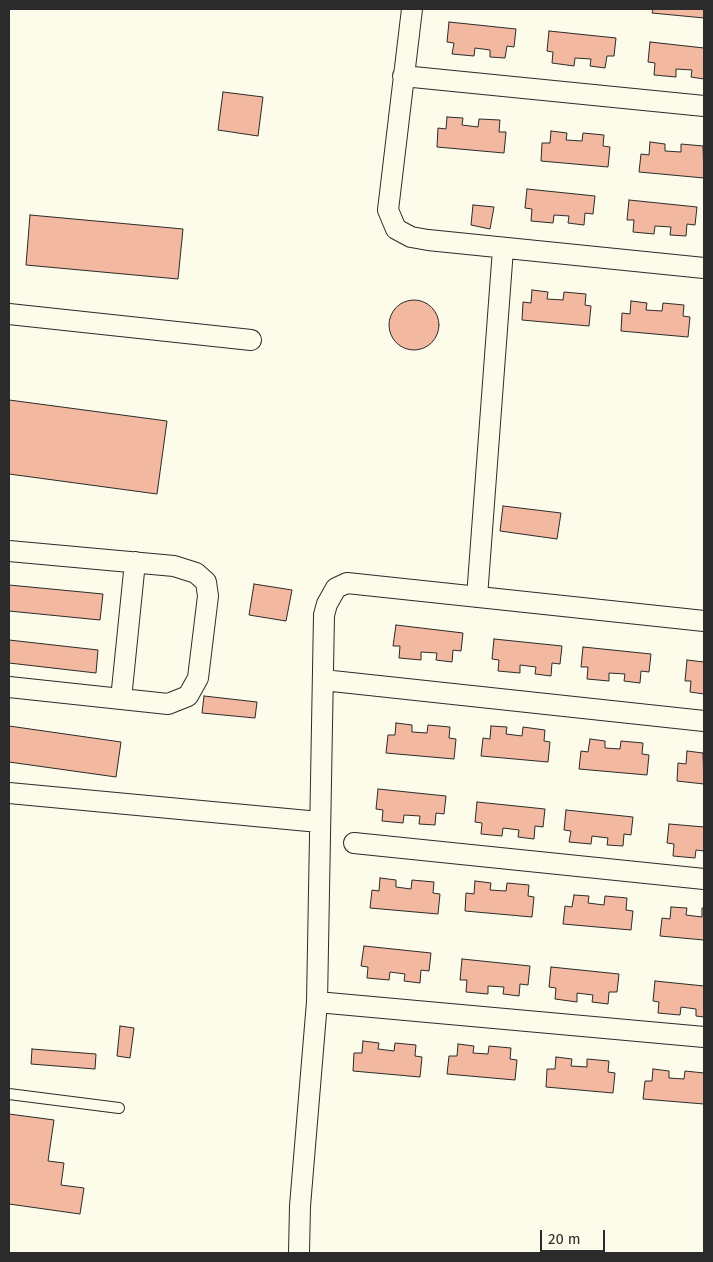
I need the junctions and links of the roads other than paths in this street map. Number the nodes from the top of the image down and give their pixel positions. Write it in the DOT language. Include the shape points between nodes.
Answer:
graph roads {
  1 [pos="412,9"];
  2 [pos="404,76"];
  3 [pos="704,106"];
  4 [pos="503,249"];
  5 [pos="704,268"];
  6 [pos="9,314"];
  7 [pos="251,340"];
  8 [pos="9,551"];
  9 [pos="135,562"];
  10 [pos="477,597"];
  11 [pos="704,621"];
  12 [pos="322,680"];
  13 [pos="9,687"];
  14 [pos="121,699"];
  15 [pos="704,721"];
  16 [pos="9,793"];
  17 [pos="319,822"];
  18 [pos="354,843"];
  19 [pos="704,879"];
  20 [pos="316,1002"];
  21 [pos="704,1037"];
  22 [pos="9,1094"];
  23 [pos="119,1108"];
  24 [pos="299,1253"];
  1 -- 2 [label="street"];
  2 -- 3 [label="street"];
  2 -- 4 [label="street" via="388,210 396,229 411,237"];
  4 -- 5 [label="street"];
  4 -- 10 [label="street"];
  6 -- 7 [label="street"];
  8 -- 9 [label="street"];
  9 -- 14 [label="street"];
  9 -- 14 [label="street" via="174,566 196,574 206,582 208,596 198,678 188,696 168,704"];
  10 -- 11 [label="street"];
  10 -- 12 [label="street" via="347,583 336,588 324,615"];
  12 -- 15 [label="street"];
  12 -- 17 [label="street"];
  13 -- 14 [label="street"];
  16 -- 17 [label="street"];
  17 -- 20 [label="street"];
  18 -- 19 [label="street"];
  20 -- 21 [label="street"];
  20 -- 24 [label="street"];
  22 -- 23 [label="lane"];
}
